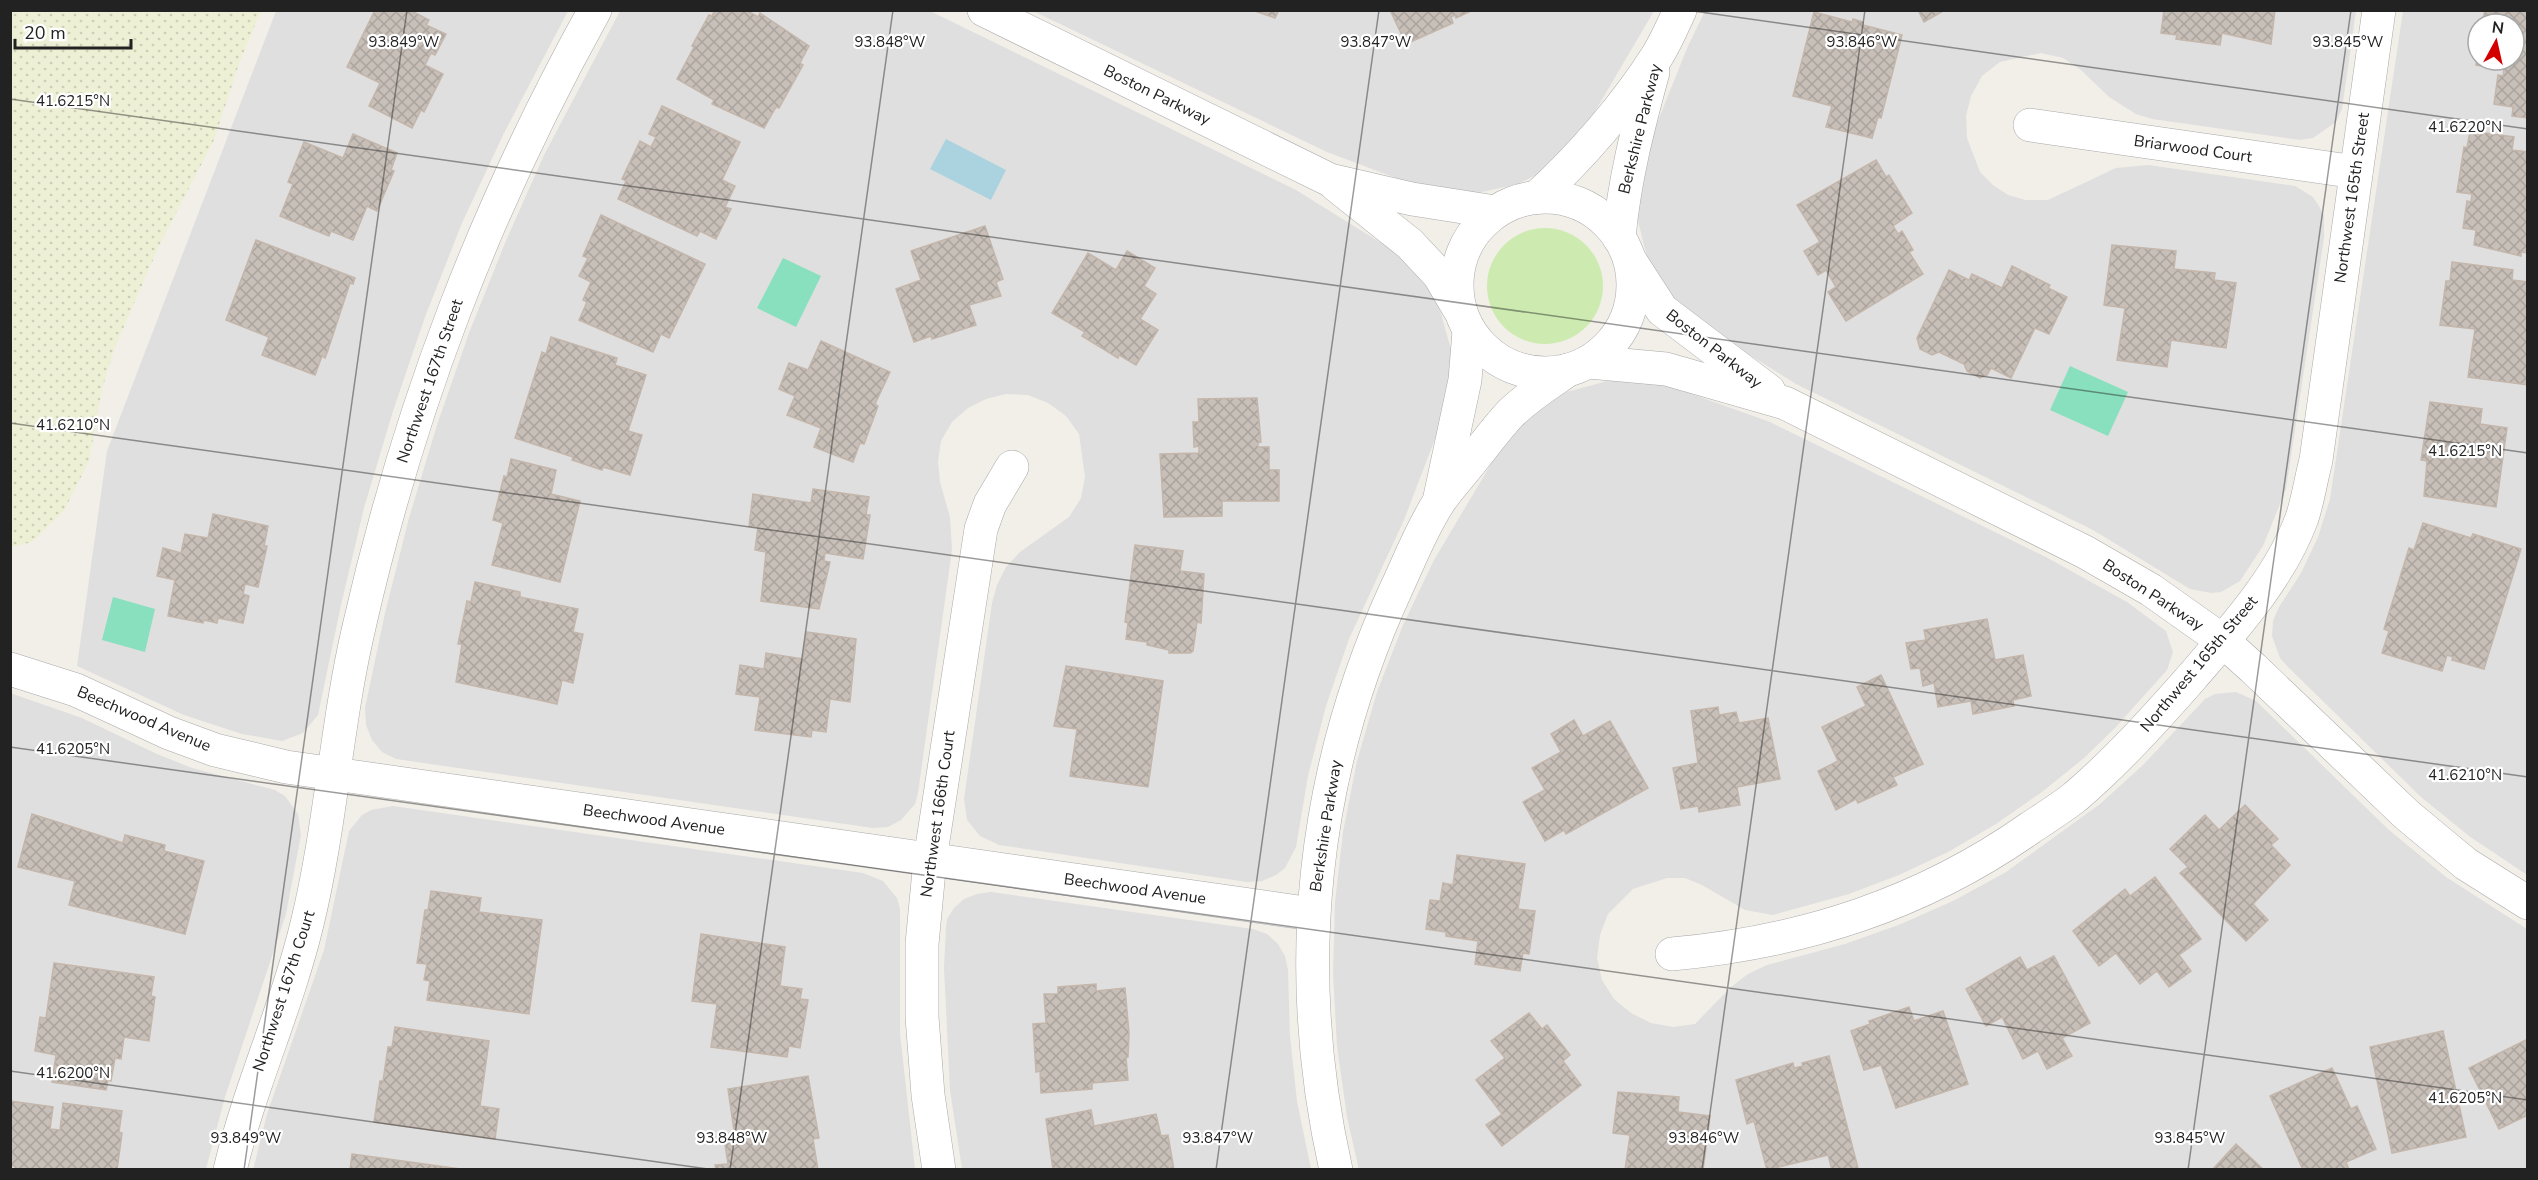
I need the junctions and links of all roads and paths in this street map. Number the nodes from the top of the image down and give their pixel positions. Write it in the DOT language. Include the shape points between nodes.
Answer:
graph roads {
  1 [pos="595,10"];
  2 [pos="984,10"];
  3 [pos="1680,10"];
  4 [pos="2379,10"];
  5 [pos="1658,56"];
  6 [pos="2030,125"];
  7 [pos="2356,172"];
  8 [pos="1330,180"];
  9 [pos="1537,197"];
  10 [pos="1495,212"];
  11 [pos="1624,248"];
  12 [pos="1465,321"];
  13 [pos="1578,366"];
  14 [pos="1785,403"];
  15 [pos="1012,467"];
  16 [pos="1439,502"];
  17 [pos="2223,641"];
  18 [pos="10,669"];
  19 [pos="332,774"];
  20 [pos="930,860"];
  21 [pos="2528,903"];
  22 [pos="1312,914"];
  23 [pos="1672,954"];
  24 [pos="230,1170"];
  25 [pos="939,1170"];
  26 [pos="1336,1170"];
  1 -- 19 [label="street, Northwest 167th Street" via="520,151 468,271 424,389 389,504 358,631"];
  2 -- 8 [label="street, Boston Parkway"];
  3 -- 5 [label="street, Berkshire Parkway"];
  4 -- 7 [label="street, Northwest 165th Street"];
  5 -- 9 [label="street, Berkshire Parkway" via="1576,160"];
  5 -- 11 [label="street, Berkshire Parkway" via="1623,194"];
  6 -- 7 [label="street, Briarwood Court"];
  7 -- 17 [label="street, Northwest 165th Street" via="2316,460 2302,518 2282,560"];
  8 -- 10 [label="street, Boston Parkway" via="1412,200"];
  8 -- 12 [label="street, Boston Parkway" via="1410,244 1439,275"];
  9 -- 10 [label="street"];
  9 -- 11 [label="street" via="1561,198 1584,206 1604,219"];
  10 -- 12 [label="street" via="1478,226 1458,266 1456,289"];
  11 -- 13 [label="street" via="1633,283 1631,307 1622,329 1607,348"];
  11 -- 14 [label="street, Boston Parkway" via="1662,310"];
  12 -- 13 [label="street" via="1484,349 1502,362 1545,373"];
  12 -- 16 [label="street, Berkshire Parkway" via="1465,380"];
  13 -- 14 [label="street, Boston Parkway" via="1666,369"];
  13 -- 16 [label="street, Berkshire Parkway" via="1538,391 1510,415"];
  14 -- 17 [label="street, Boston Parkway" via="2085,552 2151,590"];
  15 -- 20 [label="street, Northwest 166th Court" via="990,504 981,529"];
  16 -- 22 [label="street, Berkshire Parkway" via="1382,620 1354,693 1334,765 1320,839"];
  17 -- 21 [label="street, Boston Parkway" via="2290,700 2407,815 2466,864"];
  17 -- 23 [label="street, Northwest 165th Street" via="2119,757 2073,798 1945,881 1801,933 1725,949"];
  18 -- 19 [label="street, Beechwood Avenue" via="76,690 215,750"];
  19 -- 20 [label="street, Beechwood Avenue"];
  19 -- 24 [label="street, Northwest 167th Court" via="307,925"];
  20 -- 22 [label="street, Beechwood Avenue"];
  20 -- 25 [label="street, Northwest 166th Court" via="922,944 922,1017"];
  22 -- 26 [label="street, Berkshire Parkway" via="1316,1059"];
}
